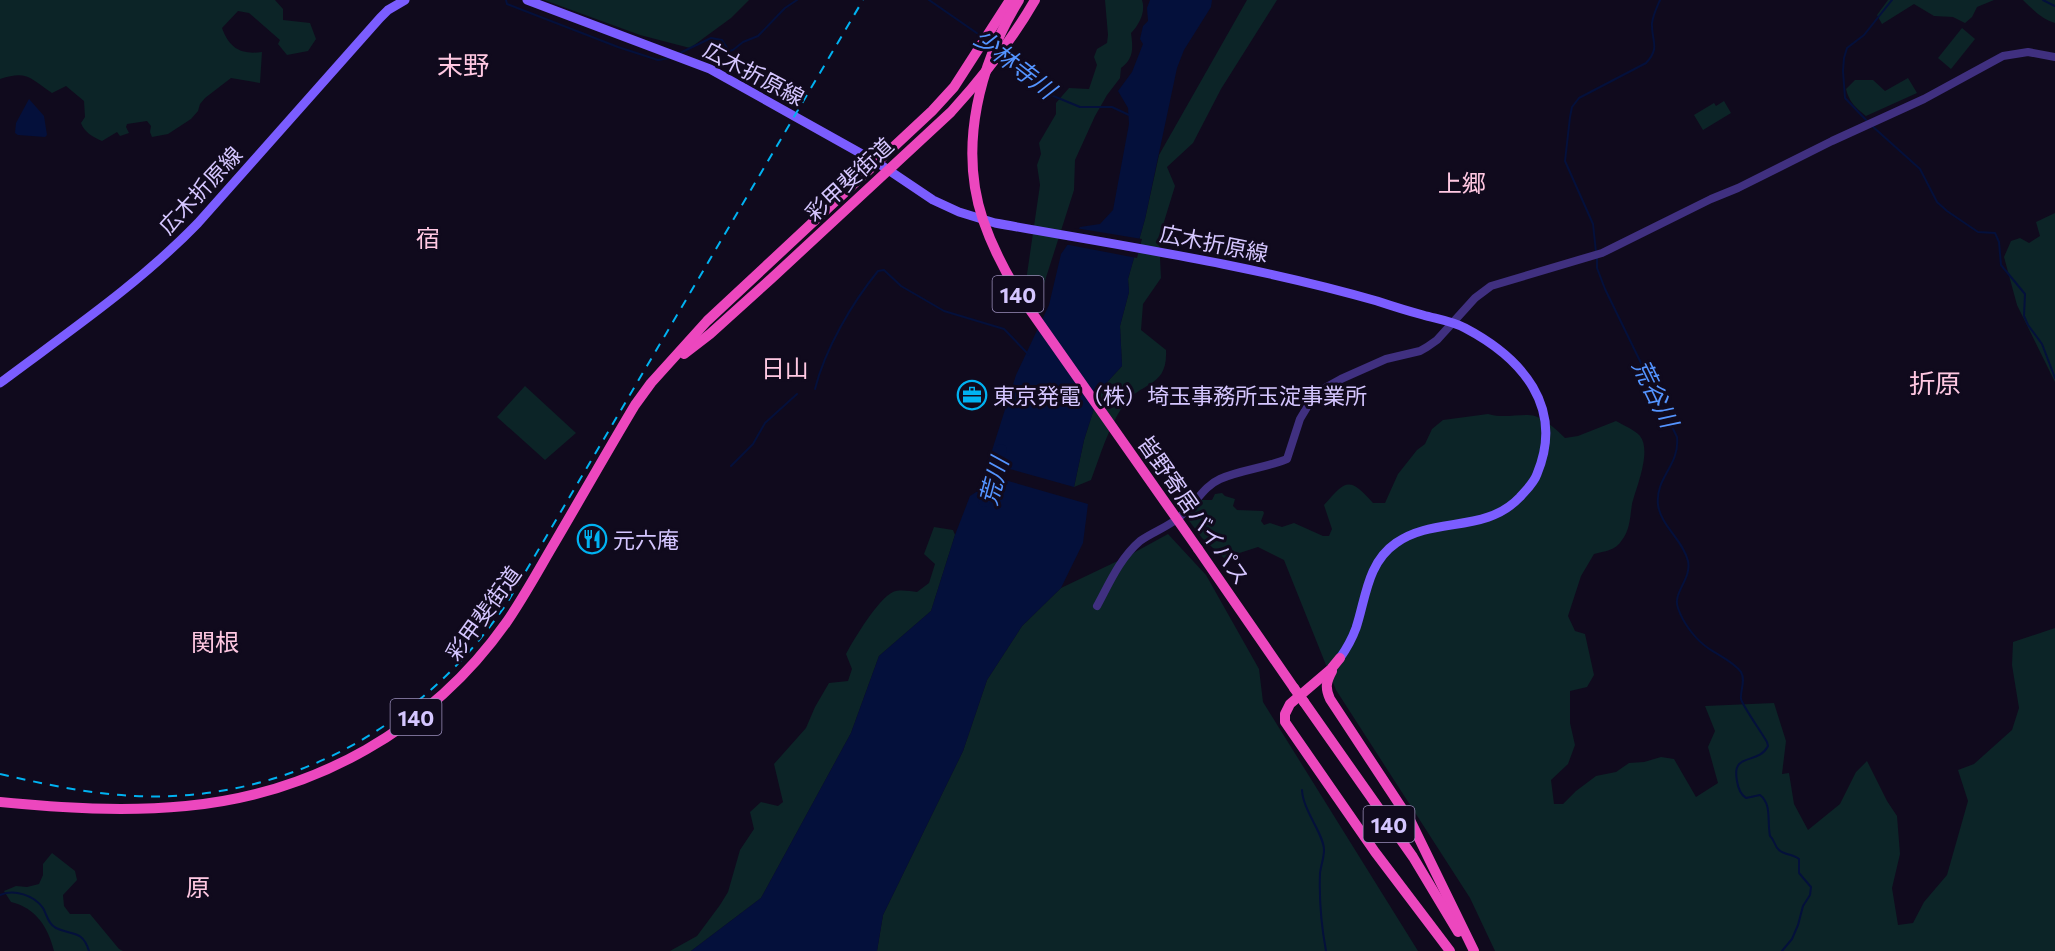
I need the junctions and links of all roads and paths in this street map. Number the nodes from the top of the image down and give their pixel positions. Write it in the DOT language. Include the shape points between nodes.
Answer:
graph roads {
  1 [pos="405,0"];
  2 [pos="526,0"];
  3 [pos="1010,0"];
  4 [pos="1019,0"];
  5 [pos="1035,0"];
  6 [pos="981,48"];
  7 [pos="1001,51"];
  8 [pos="2055,57"];
  9 [pos="882,166"];
  10 [pos="1453,322"];
  11 [pos="0,383"];
  12 [pos="1096,606"];
  13 [pos="1340,658"];
  14 [pos="0,802"];
  15 [pos="1450,951"];
  16 [pos="1467,951"];
  17 [pos="1474,951"];
  1 -- 11 [label="main road, 広木折原線" via="380,18 175,246"];
  2 -- 9 [label="main road, 広木折原線" via="710,69"];
  3 -- 6 [label="highway, 彩甲斐街道 / 140"];
  4 -- 16 [label="highway, 皆野寄居バイパス / 140, bridge" via="991,54 977,105 973,159 982,218 994,250 1018,294 1413,857"];
  5 -- 7 [label="highway, 彩甲斐街道 / 140"];
  6 -- 7 [label="highway" via="994,54"];
  6 -- 9 [label="highway, 彩甲斐街道 / 140" via="949,94"];
  7 -- 9 [label="highway, 彩甲斐街道 / 140" via="951,111"];
  8 -- 10 [label="street" via="2028,52 2003,56 1924,99 1602,253 1491,286"];
  9 -- 10 [label="main road, 広木折原線" via="925,195 959,212 995,223 1288,278"];
  9 -- 14 [label="highway, 彩甲斐街道 / 140" via="710,334 651,383 501,629 459,680 424,711 362,753 314,775 218,802 122,808"];
  10 -- 12 [label="street" via="1420,351 1386,359 1323,389 1300,419 1287,459 1230,475 1211,485 1182,515 1129,552"];
  10 -- 13 [label="main road, 広木折原線" via="1516,364 1537,393 1547,427 1537,476 1513,504 1498,514 1476,522 1416,532 1386,552 1373,570 1350,644"];
  13 -- 15 [label="highway" via="1290,704 1284,714 1286,722 1375,852"];
  13 -- 17 [label="highway" via="1327,680 1330,699 1411,822"];
}
